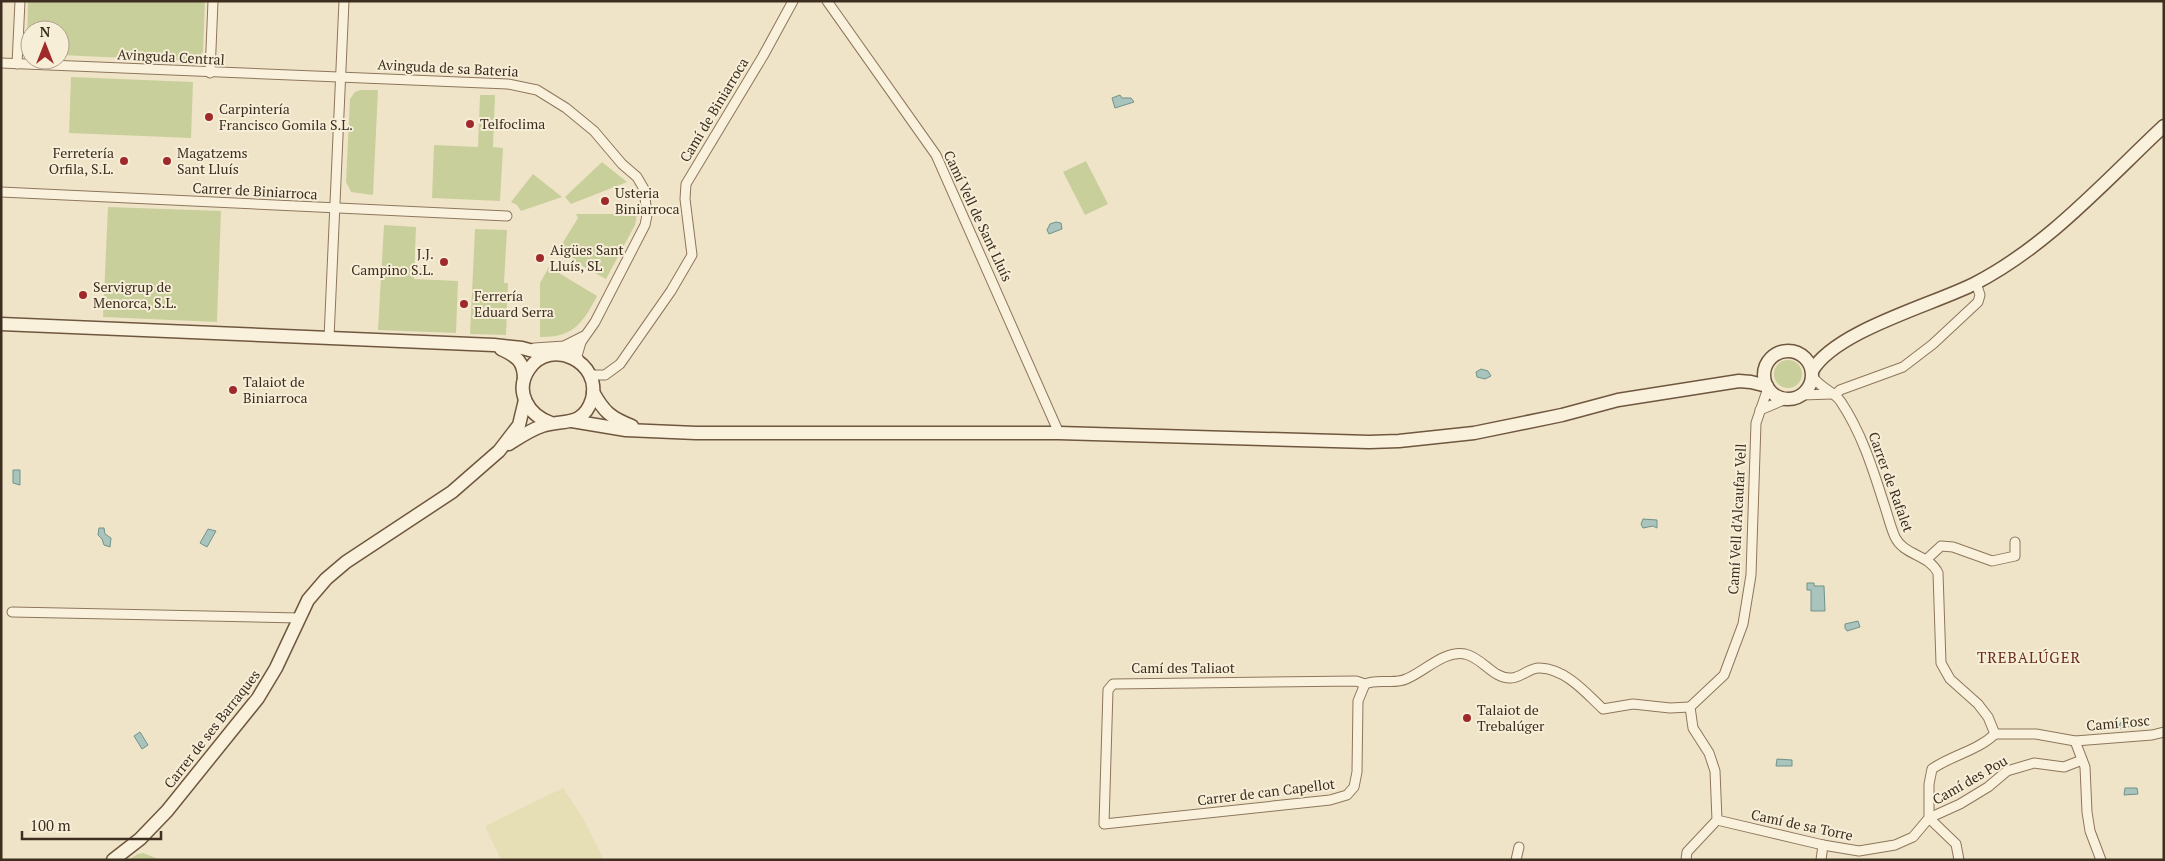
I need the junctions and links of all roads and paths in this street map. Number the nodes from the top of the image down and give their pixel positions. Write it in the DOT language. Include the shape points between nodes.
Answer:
graph roads {
  1 [pos="20,1"];
  2 [pos="213,1"];
  3 [pos="344,1"];
  4 [pos="793,1"];
  5 [pos="827,1"];
  6 [pos="1,63"];
  7 [pos="18,64"];
  8 [pos="210,73"];
  9 [pos="340,78"];
  10 [pos="2164,126"];
  11 [pos="1,192"];
  12 [pos="334,208"];
  13 [pos="507,216"];
  14 [pos="1976,283"];
  15 [pos="1,324"];
  16 [pos="328,338"];
  17 [pos="584,338"];
  18 [pos="494,345"];
  19 [pos="522,348"];
  20 [pos="1829,351"];
  21 [pos="565,354"];
  22 [pos="548,356"];
  23 [pos="1802,356"];
  24 [pos="579,360"];
  25 [pos="1768,363"];
  26 [pos="1812,374"];
  27 [pos="591,376"];
  28 [pos="524,379"];
  29 [pos="1739,381"];
  30 [pos="1768,387"];
  31 [pos="593,392"];
  32 [pos="1802,395"];
  33 [pos="1835,395"];
  34 [pos="1786,399"];
  35 [pos="525,400"];
  36 [pos="1759,412"];
  37 [pos="572,421"];
  38 [pos="551,423"];
  39 [pos="641,430"];
  40 [pos="1059,433"];
  41 [pos="499,451"];
  42 [pos="2015,542"];
  43 [pos="1928,560"];
  44 [pos="12,612"];
  45 [pos="298,618"];
  46 [pos="1365,684"];
  47 [pos="1690,707"];
  48 [pos="2164,732"];
  49 [pos="1995,734"];
  50 [pos="2075,741"];
  51 [pos="2082,760"];
  52 [pos="1929,818"];
  53 [pos="1717,820"];
  54 [pos="1104,824"];
  55 [pos="1823,845"];
  56 [pos="1519,847"];
  57 [pos="113,860"];
  58 [pos="1516,860"];
  59 [pos="1686,860"];
  60 [pos="1821,860"];
  61 [pos="1959,860"];
  62 [pos="2101,860"];
  1 -- 7 [label="street"];
  2 -- 8 [label="street"];
  3 -- 9 [label="street"];
  4 -- 27 [label="street, Camí de Biniarroca" via="686,184 692,255 671,292 620,364 605,376"];
  5 -- 40 [label="street, Camí Vell de Sant Lluís" via="936,155"];
  6 -- 7 [label="street, Avinguda Central"];
  7 -- 8 [label="street, Avinguda Central"];
  8 -- 9 [label="street, Avinguda Central"];
  9 -- 12 [label="street"];
  9 -- 17 [label="street, Avinguda de sa Bateria" via="508,84 537,90 594,131 644,189 647,215 645,226"];
  10 -- 14 [label="main road" via="2045,238"];
  11 -- 12 [label="street, Carrer de Biniarroca"];
  12 -- 13 [label="street, Carrer de Biniarroca"];
  12 -- 16 [label="street"];
  14 -- 20 [label="main road" via="1876,326"];
  14 -- 33 [label="street" via="1980,294 1978,302 1915,359 1894,372 1840,390"];
  15 -- 16 [label="main road"];
  16 -- 18 [label="main road"];
  17 -- 19 [label="street" via="564,346"];
  17 -- 21 [label="street"];
  17 -- 24 [label="street" via="577,356"];
  18 -- 19 [label="main road"];
  18 -- 28 [label="main road" via="521,361"];
  19 -- 22 [label="main road"];
  20 -- 23 [label="main road"];
  20 -- 26 [label="main road"];
  21 -- 22 [label="main road"];
  21 -- 24 [label="main road"];
  22 -- 28 [label="main road" via="529,369"];
  23 -- 25 [label="main road" via="1784,352"];
  23 -- 26 [label="main road" via="1810,365"];
  24 -- 27 [label="main road"];
  25 -- 29 [label="main road"];
  25 -- 30 [label="main road" via="1764,374"];
  26 -- 32 [label="main road" via="1811,384"];
  26 -- 33 [label="street, Carrer de Rafalet" via="1816,382"];
  27 -- 31 [label="main road"];
  28 -- 35 [label="main road"];
  29 -- 30 [label="main road"];
  29 -- 40 [label="main road" via="1618,400 1474,433 1430,439 1369,442"];
  30 -- 34 [label="main road" via="1773,394"];
  30 -- 36 [label="street, Camí Vell d'Alcaufar Vell"];
  31 -- 37 [label="main road" via="587,409"];
  31 -- 39 [label="main road" via="605,411"];
  32 -- 33 [label="street"];
  32 -- 34 [label="main road"];
  33 -- 43 [label="street, Carrer de Rafalet" via="1842,402 1864,445 1896,538 1909,551"];
  34 -- 36 [label="street"];
  35 -- 38 [label="main road" via="534,415"];
  35 -- 41 [label="main road" via="519,425"];
  36 -- 47 [label="street, Camí Vell d'Alcaufar Vell" via="1753,478 1751,575 1743,624 1724,675"];
  37 -- 38 [label="main road"];
  37 -- 39 [label="main road"];
  38 -- 41 [label="main road"];
  39 -- 40 [label="main road" via="696,433"];
  41 -- 45 [label="main road, Carrer de ses Barraques" via="452,492 346,562 308,600"];
  42 -- 43 [label="street" via="2015,556 1992,562 1953,547 1941,546"];
  43 -- 49 [label="street" via="1938,573 1941,663 1950,679 1988,717"];
  44 -- 45 [label="street"];
  45 -- 57 [label="main road, Carrer de ses Barraques" via="276,668 258,698 167,811 140,839"];
  46 -- 47 [label="street, Camí des Taliaot" via="1373,680 1404,680 1444,658 1462,653 1476,657 1496,674 1512,678 1539,667 1560,673 1578,684 1603,709 1633,704"];
  46 -- 54 [label="street, Carrer de can Capellot" via="1358,701 1357,772 1354,787 1347,795 1330,800"];
  46 -- 54 [label="street, Camí des Taliaot" via="1356,680 1113,684 1108,690"];
  47 -- 53 [label="street" via="1693,728 1709,753 1715,771"];
  48 -- 50 [label="street, Camí Fosc"];
  49 -- 50 [label="street" via="2036,734"];
  49 -- 52 [label="street" via="1984,744 1932,769"];
  50 -- 51 [label="street"];
  51 -- 52 [label="street, Camí des Pou" via="2064,767 2034,763 2007,771 1960,804"];
  51 -- 62 [label="street" via="2090,831"];
  52 -- 55 [label="street, Camí de sa Torre" via="1913,837 1894,845 1860,851"];
  52 -- 61 [label="street" via="1956,844"];
  53 -- 55 [label="street, Camí de sa Torre"];
  53 -- 59 [label="street" via="1687,852"];
  55 -- 60 [label="street"];
  56 -- 58 [label="street"];
}
